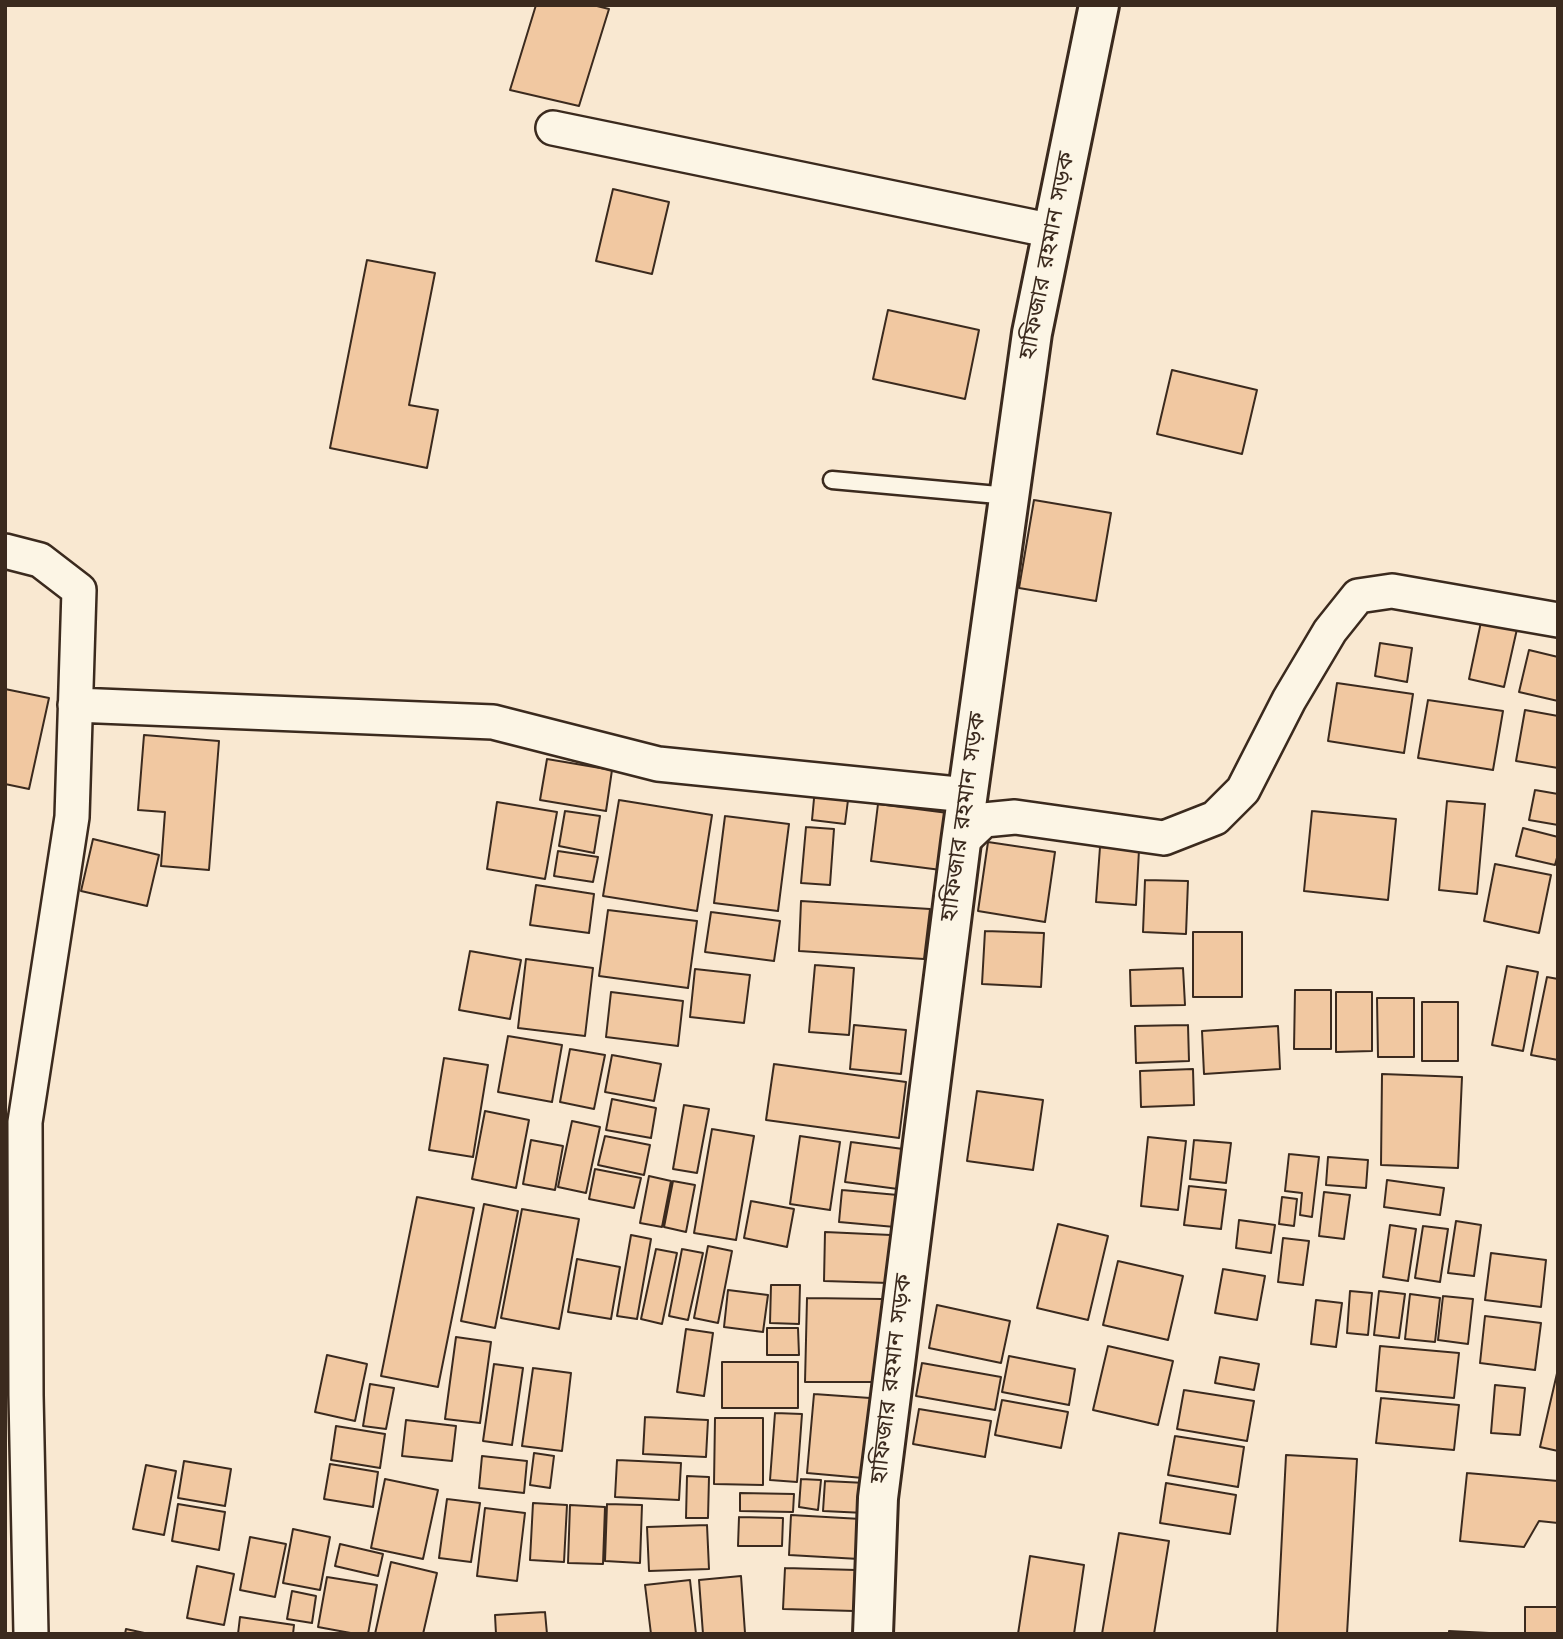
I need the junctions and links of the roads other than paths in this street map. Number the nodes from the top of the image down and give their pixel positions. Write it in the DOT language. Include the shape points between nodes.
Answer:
graph roads {
  1 [pos="1099,5"];
  2 [pos="552,128"];
  3 [pos="1053,231"];
  4 [pos="832,480"];
  5 [pos="1009,496"];
  6 [pos="5,551"];
  7 [pos="1558,620"];
  8 [pos="75,705"];
  9 [pos="967,795"];
  10 [pos="961,842"];
  11 [pos="17,1506"];
  12 [pos="31,1634"];
  13 [pos="873,1634"];
  1 -- 3 [label="street, হাফিজার রহমান সড়ক"];
  2 -- 3 [label="street"];
  3 -- 5 [label="street, হাফিজার রহমান সড়ক" via="1032,333"];
  4 -- 5 [label="lane"];
  5 -- 9 [label="street, হাফিজার রহমান সড়ক"];
  6 -- 8 [label="street" via="40,560 79,590"];
  7 -- 10 [label="street" via="1392,591 1358,596 1330,631 1289,700 1243,790 1215,818 1164,838 1014,817 984,820"];
  8 -- 9 [label="street" via="493,722 659,764"];
  8 -- 11 [label="street" via="72,817 26,1122 26,1381"];
  9 -- 10 [label="street, হাফিজার রহমান সড়ক"];
  10 -- 13 [label="street, হাফিজার রহমান সড়ক" via="878,1497"];
  11 -- 12 [label="street"];
}
